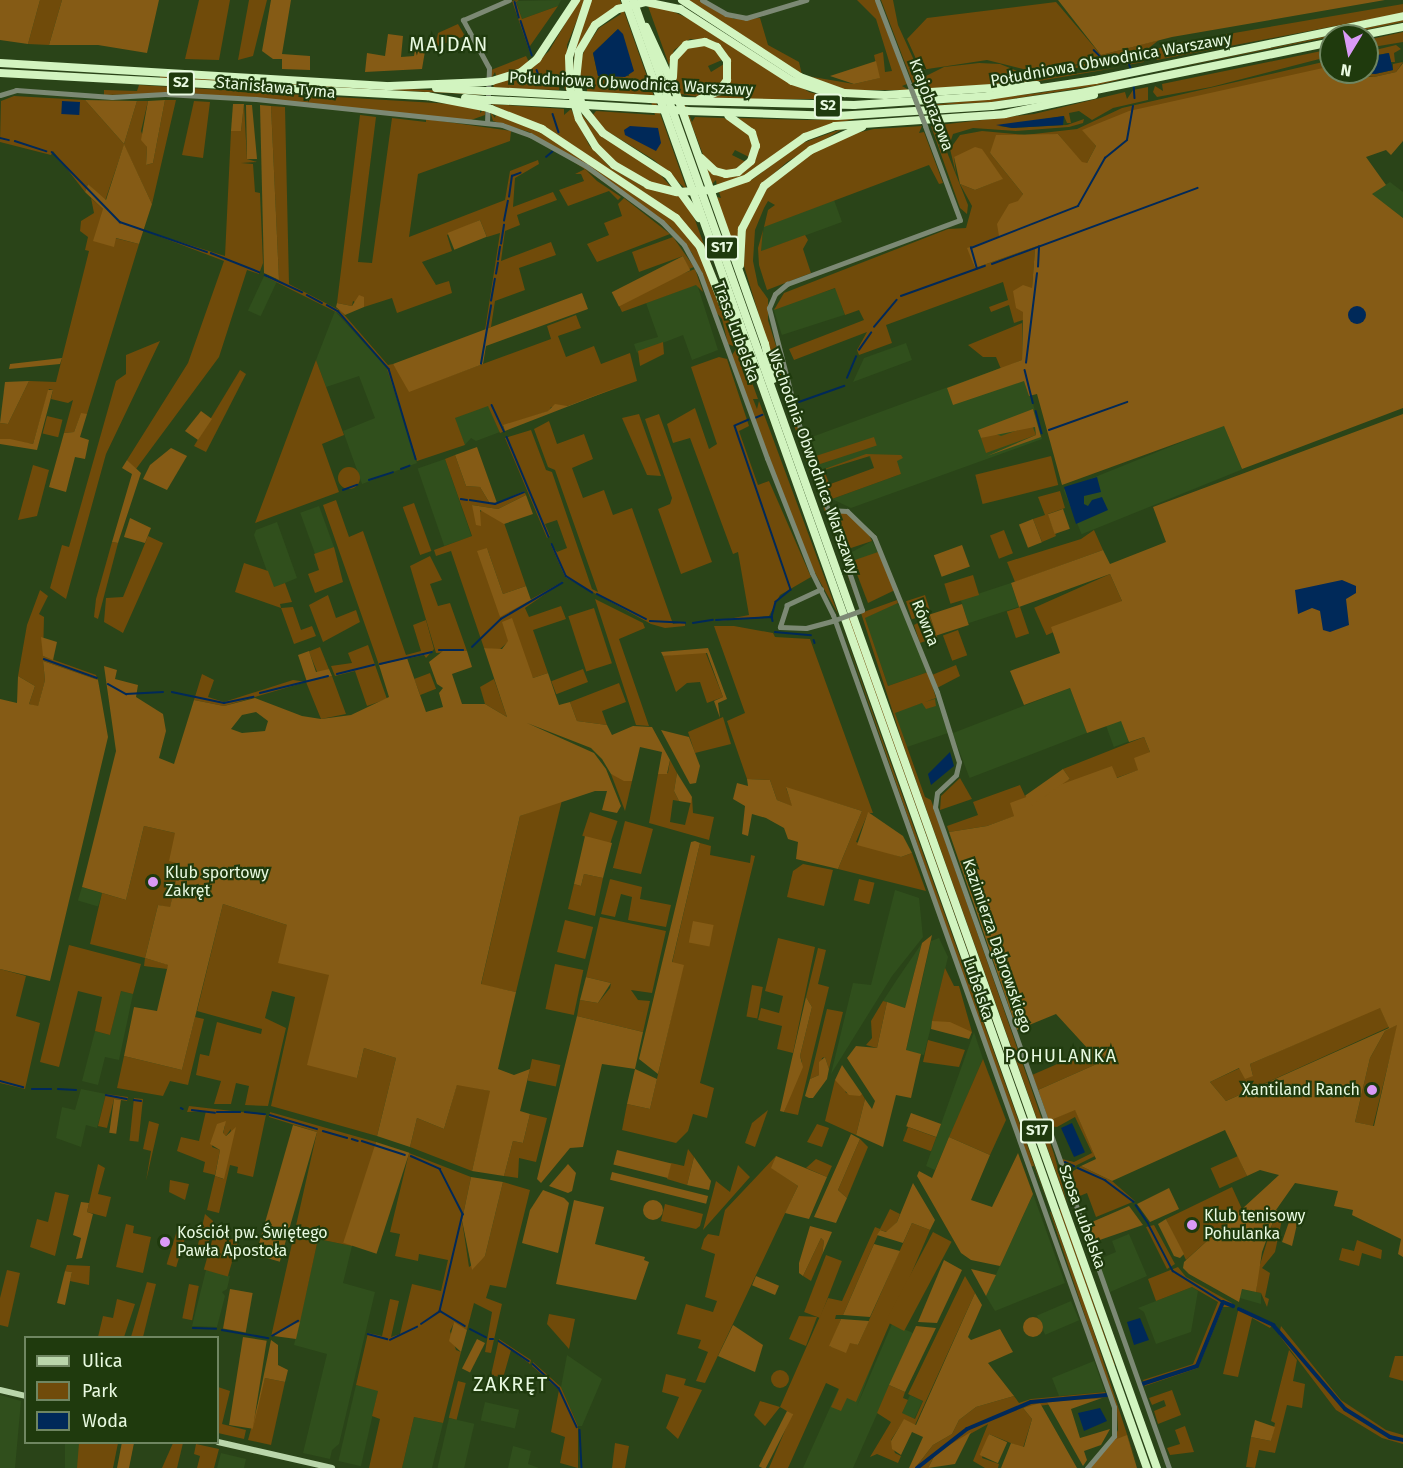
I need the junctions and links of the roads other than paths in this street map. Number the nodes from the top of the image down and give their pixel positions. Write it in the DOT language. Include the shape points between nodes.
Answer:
graph roads {
  1 [pos="508,0"];
  2 [pos="576,0"];
  3 [pos="588,0"];
  4 [pos="625,0"];
  5 [pos="633,0"];
  6 [pos="682,0"];
  7 [pos="702,0"];
  8 [pos="806,0"];
  9 [pos="877,0"];
  10 [pos="637,13"];
  11 [pos="1403,16"];
  12 [pos="1403,27"];
  13 [pos="1379,32"];
  14 [pos="1319,44"];
  15 [pos="0,63"];
  16 [pos="0,73"];
  17 [pos="1095,80"];
  18 [pos="1127,84"];
  19 [pos="675,90"];
  20 [pos="902,94"];
  21 [pos="0,95"];
  22 [pos="488,95"];
  23 [pos="683,101"];
  24 [pos="719,113"];
  25 [pos="487,123"];
  26 [pos="880,123"];
  27 [pos="547,144"];
  28 [pos="697,150"];
  29 [pos="706,228"];
  30 [pos="744,281"];
  31 [pos="741,326"];
  32 [pos="777,401"];
  33 [pos="829,510"];
  34 [pos="820,589"];
  35 [pos="933,840"];
  36 [pos="946,840"];
  37 [pos="925,843"];
  38 [pos="0,1390"];
  39 [pos="24,1396"];
  40 [pos="219,1442"];
  41 [pos="332,1468"];
  42 [pos="1087,1468"];
  43 [pos="1145,1468"];
  44 [pos="1157,1468"];
  45 [pos="1169,1468"];
  1 -- 25 [label="street" via="463,20 488,64"];
  2 -- 22 [label="highway" via="537,59"];
  3 -- 26 [label="highway, bridge" via="569,57 570,88 579,119 596,147 614,165 648,184 677,192 713,190 747,178 814,133 847,124"];
  4 -- 29 [label="highway, S17"];
  5 -- 10 [label="highway, S17"];
  6 -- 20 [label="highway" via="812,83 856,95"];
  7 -- 8 [label="street" via="726,14 746,18"];
  9 -- 33 [label="street, Krajobrazowa, bridge" via="960,220 787,284 773,298 770,322"];
  10 -- 19 [label="highway" via="657,46"];
  10 -- 32 [label="highway, Wschodnia Obwodnica Warszawy / S17"];
  11 -- 17 [label="highway, Południowa Obwodnica Warszawy / S2"];
  12 -- 13 [label="highway"];
  14 -- 18 [label="highway, Południowa Obwodnica Warszawy / S2"];
  15 -- 22 [label="highway, Południowa Obwodnica Warszawy / S2"];
  16 -- 22 [label="highway, Południowa Obwodnica Warszawy / S2" via="427,96"];
  17 -- 20 [label="highway"];
  17 -- 23 [label="highway, Południowa Obwodnica Warszawy / S2" via="894,104"];
  18 -- 24 [label="highway, Południowa Obwodnica Warszawy / S2" via="1030,101 924,112 792,116"];
  18 -- 26 [label="highway" via="1024,111"];
  19 -- 23 [label="highway" via="672,65 681,49 705,42 722,51 728,66 723,86 708,97"];
  19 -- 28 [label="highway"];
  20 -- 29 [label="highway, bridge" via="855,97 814,90 772,69 680,9 646,2 618,9 591,30 579,52 576,80 582,107 603,133 668,175"];
  21 -- 25 [label="street, Stanisława Tyma" via="15,90 112,97 187,94"];
  22 -- 23 [label="highway, Południowa Obwodnica Warszawy / S2, bridge" via="566,94"];
  22 -- 24 [label="highway, Południowa Obwodnica Warszawy / S2, bridge"];
  22 -- 31 [label="highway" via="676,218 700,247 724,307"];
  24 -- 28 [label="highway" via="739,120 753,133 756,146 751,161 738,172 721,173 709,168"];
  25 -- 27 [label="street, Stanisława Tyma" via="514,128"];
  26 -- 30 [label="highway" via="836,136 781,169 764,186 742,229 740,261"];
  27 -- 34 [label="street, Trasa Lubelska" via="594,171 654,216 691,255"];
  28 -- 30 [label="highway"];
  29 -- 31 [label="highway, S17"];
  30 -- 32 [label="highway" via="770,361"];
  31 -- 37 [label="highway, Wschodnia Obwodnica Warszawy / S17"];
  32 -- 35 [label="highway, Wschodnia Obwodnica Warszawy / S17"];
  33 -- 34 [label="street, bridge" via="862,610 806,628 780,627 787,605"];
  33 -- 36 [label="street, Równa" via="850,512 880,547 937,692 959,758 956,775 934,800"];
  34 -- 42 [label="street, Lubelska" via="836,623 1111,1397 1116,1417 1114,1434"];
  35 -- 44 [label="highway, Szosa Lubelska / S17"];
  36 -- 45 [label="street, Kazimierza Dąbrowskiego"];
  37 -- 43 [label="highway, Szosa Lubelska / S17"];
  38 -- 39 [label="main road"];
  40 -- 41 [label="main road"];
}
